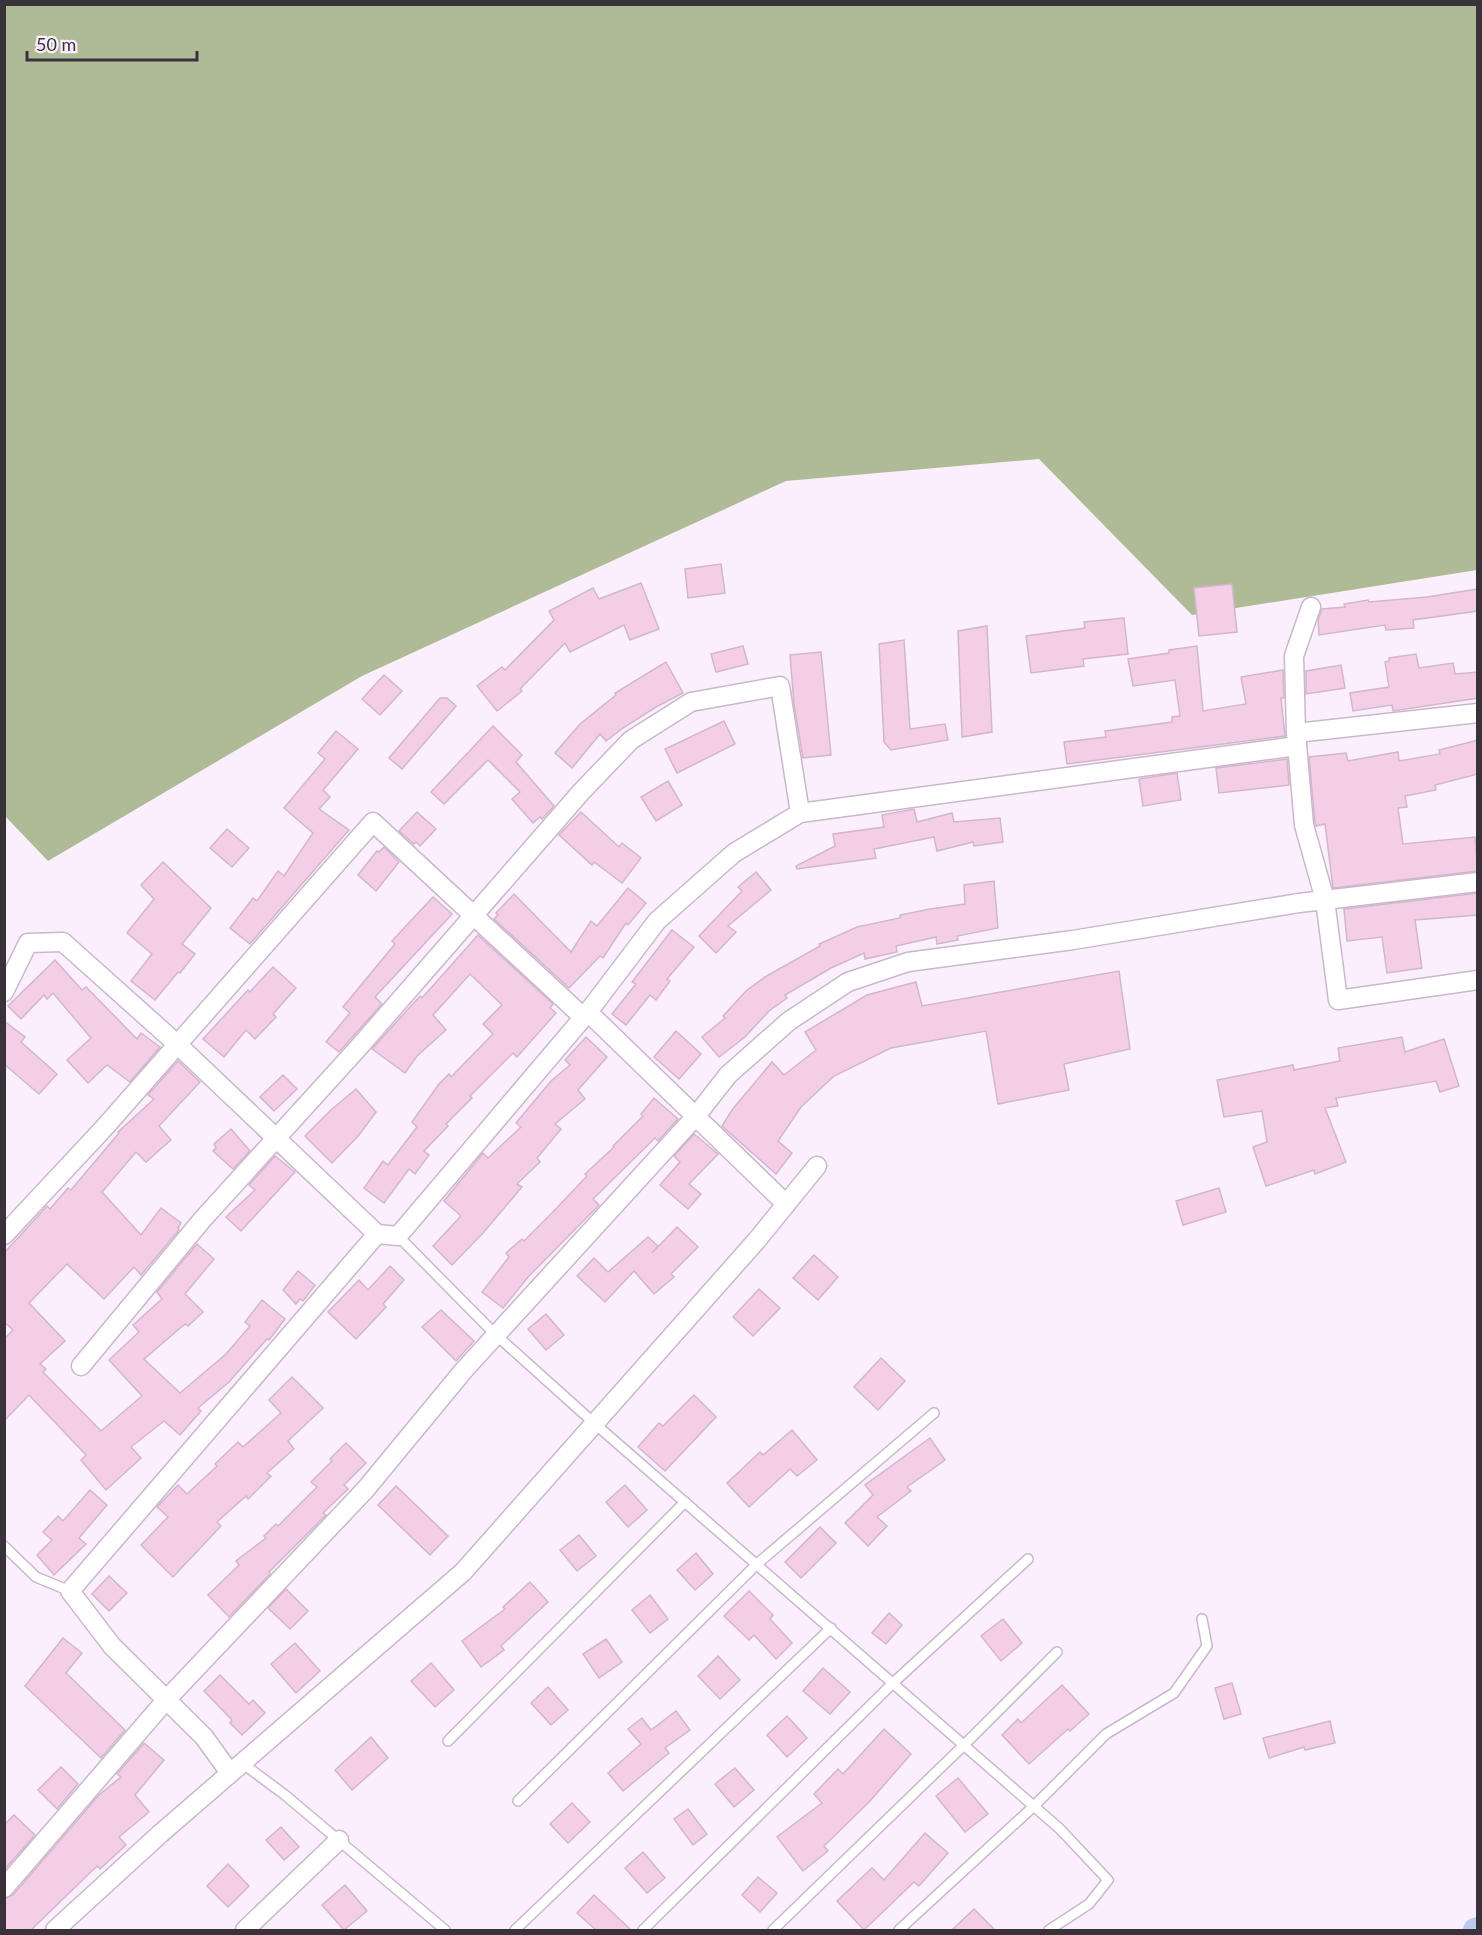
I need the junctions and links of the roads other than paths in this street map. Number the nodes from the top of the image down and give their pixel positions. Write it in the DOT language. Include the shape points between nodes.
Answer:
graph roads {
  1 [pos="1311,607"];
  2 [pos="1478,712"];
  3 [pos="1297,739"];
  4 [pos="800,813"];
  5 [pos="1478,882"];
  6 [pos="1325,900"];
  7 [pos="472,916"];
  8 [pos="1478,981"];
  9 [pos="4,992"];
  10 [pos="585,1014"];
  11 [pos="178,1045"];
  12 [pos="696,1116"];
  13 [pos="277,1138"];
  14 [pos="817,1166"];
  15 [pos="786,1204"];
  16 [pos="378,1234"];
  17 [pos="4,1235"];
  18 [pos="398,1236"];
  19 [pos="496,1335"];
  20 [pos="81,1366"];
  21 [pos="934,1413"];
  22 [pos="594,1423"];
  23 [pos="685,1502"];
  24 [pos="4,1546"];
  25 [pos="1028,1559"];
  26 [pos="757,1564"];
  27 [pos="70,1591"];
  28 [pos="1202,1619"];
  29 [pos="831,1628"];
  30 [pos="1057,1652"];
  31 [pos="893,1683"];
  32 [pos="166,1700"];
  33 [pos="448,1741"];
  34 [pos="964,1745"];
  35 [pos="236,1768"];
  36 [pos="518,1801"];
  37 [pos="1034,1806"];
  38 [pos="339,1840"];
  39 [pos="4,1888"];
  40 [pos="55,1930"];
  41 [pos="245,1930"];
  42 [pos="446,1930"];
  43 [pos="515,1930"];
  44 [pos="643,1930"];
  45 [pos="773,1930"];
  46 [pos="899,1930"];
  47 [pos="1049,1930"];
  1 -- 3 [label="street" via="1294,656"];
  2 -- 3 [label="street"];
  3 -- 4 [label="street"];
  3 -- 6 [label="street" via="1304,825"];
  4 -- 7 [label="street" via="780,686 691,702 631,740"];
  4 -- 10 [label="street" via="734,853 657,921"];
  5 -- 6 [label="street"];
  6 -- 8 [label="street" via="1338,1000"];
  6 -- 12 [label="street" via="908,962 848,982 789,1021 728,1075"];
  7 -- 10 [label="street"];
  7 -- 11 [label="street" via="373,822"];
  7 -- 13 [label="street"];
  9 -- 11 [label="street" via="28,943 63,942"];
  10 -- 12 [label="street"];
  10 -- 18 [label="street"];
  11 -- 13 [label="street"];
  11 -- 17 [label="street"];
  12 -- 15 [label="street"];
  12 -- 19 [label="street"];
  13 -- 16 [label="street"];
  13 -- 20 [label="street" via="202,1220"];
  14 -- 15 [label="street"];
  15 -- 22 [label="street"];
  16 -- 18 [label="street"];
  16 -- 27 [label="street"];
  18 -- 19 [label="lane"];
  19 -- 22 [label="lane"];
  19 -- 32 [label="street" via="365,1490"];
  21 -- 26 [label="lane"];
  22 -- 23 [label="lane"];
  22 -- 35 [label="street" via="463,1572"];
  23 -- 26 [label="lane"];
  23 -- 33 [label="lane"];
  24 -- 27 [label="lane" via="36,1577"];
  25 -- 31 [label="lane"];
  26 -- 29 [label="lane"];
  26 -- 36 [label="lane"];
  27 -- 32 [label="street" via="112,1646"];
  28 -- 37 [label="lane" via="1207,1646 1174,1693 1106,1734"];
  29 -- 31 [label="lane"];
  29 -- 43 [label="lane"];
  30 -- 34 [label="lane"];
  31 -- 34 [label="lane"];
  31 -- 44 [label="lane"];
  32 -- 35 [label="street"];
  32 -- 39 [label="street"];
  34 -- 37 [label="lane"];
  34 -- 45 [label="lane"];
  35 -- 38 [label="lane" via="285,1795"];
  35 -- 40 [label="street"];
  37 -- 46 [label="lane"];
  37 -- 47 [label="lane" via="1108,1880 1089,1904"];
  38 -- 41 [label="street"];
  38 -- 42 [label="lane"];
}
